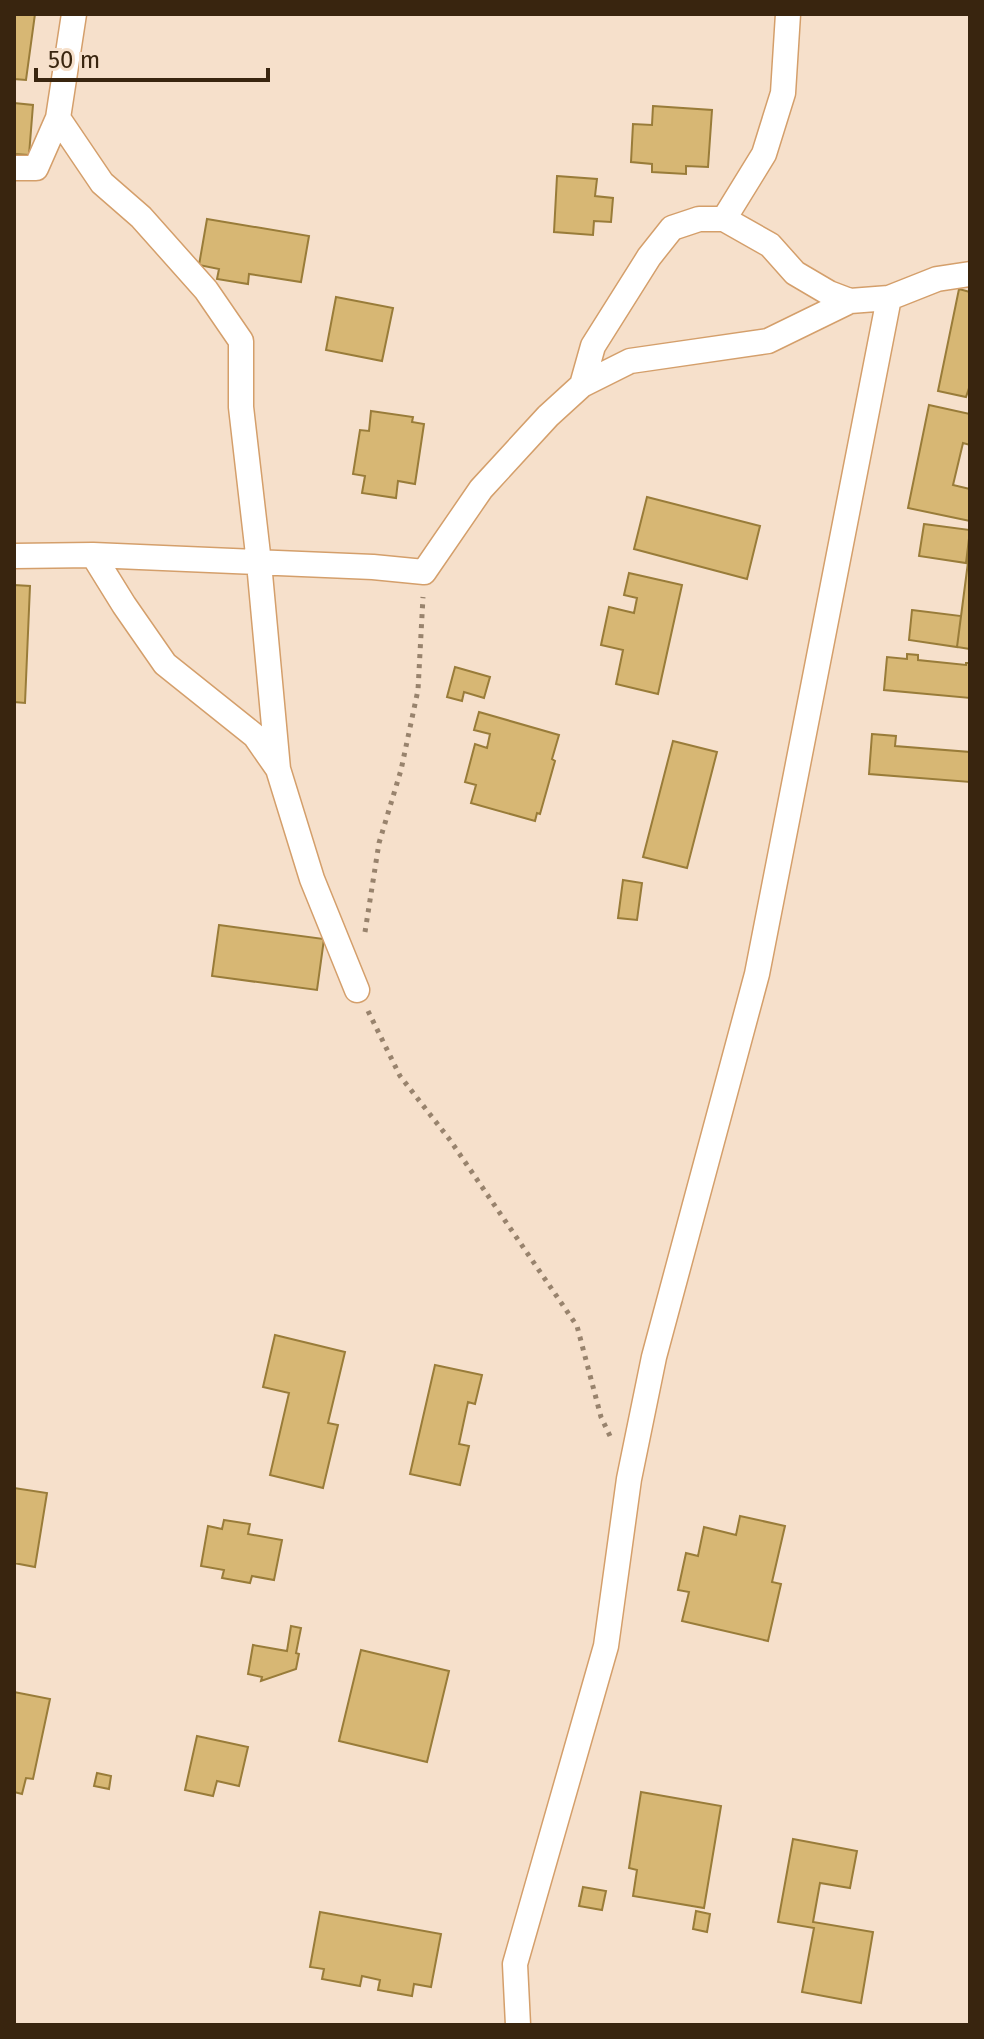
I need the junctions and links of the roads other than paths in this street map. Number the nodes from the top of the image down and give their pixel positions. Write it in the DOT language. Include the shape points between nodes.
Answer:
graph roads {
  1 [pos="74,14"];
  2 [pos="788,14"];
  3 [pos="58,118"];
  4 [pos="14,168"];
  5 [pos="724,219"];
  6 [pos="970,274"];
  7 [pos="889,298"];
  8 [pos="850,301"];
  9 [pos="582,385"];
  10 [pos="93,555"];
  11 [pos="14,556"];
  12 [pos="259,563"];
  13 [pos="278,769"];
  14 [pos="357,990"];
  15 [pos="518,2025"];
  1 -- 3 [label="street"];
  2 -- 5 [label="street" via="783,93 769,139"];
  3 -- 4 [label="street" via="36,168"];
  3 -- 12 [label="street" via="102,183 141,217 206,290 241,341 241,407"];
  5 -- 8 [label="street" via="770,245 795,273"];
  5 -- 9 [label="street" via="699,219 672,228 593,346"];
  6 -- 7 [label="street" via="937,279"];
  7 -- 8 [label="street"];
  7 -- 15 [label="street" via="757,974 654,1357 629,1479 606,1646 515,1964"];
  8 -- 9 [label="street" via="768,341 630,361"];
  9 -- 12 [label="street" via="481,489 424,572"];
  10 -- 11 [label="street"];
  10 -- 12 [label="street"];
  10 -- 13 [label="street" via="165,664 255,736"];
  12 -- 13 [label="street"];
  13 -- 14 [label="street" via="312,879"];
}
